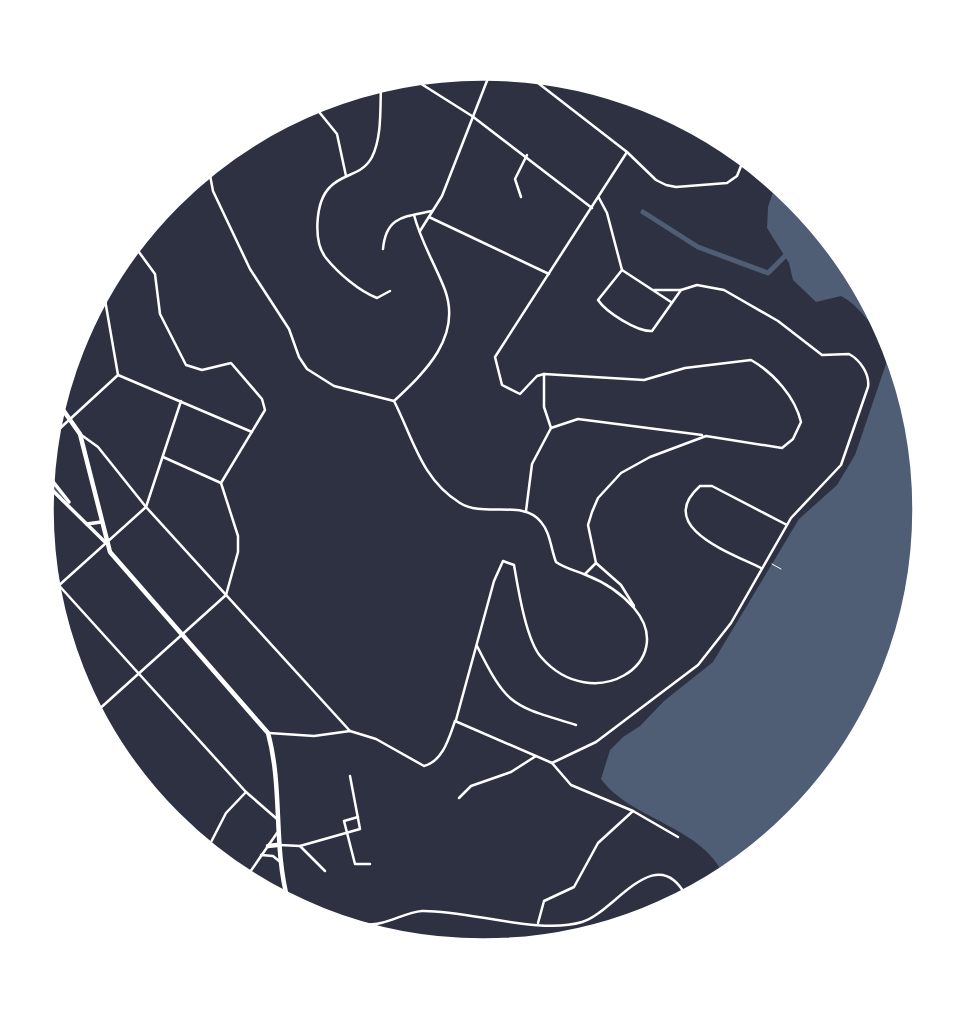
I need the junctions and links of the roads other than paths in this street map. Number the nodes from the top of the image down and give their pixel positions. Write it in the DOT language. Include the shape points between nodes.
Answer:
graph roads {
  1 [pos="487,79"];
  2 [pos="538,83"];
  3 [pos="421,84"];
  4 [pos="380,92"];
  5 [pos="319,112"];
  6 [pos="472,116"];
  7 [pos="627,152"];
  8 [pos="527,155"];
  9 [pos="741,165"];
  10 [pos="346,176"];
  11 [pos="210,177"];
  12 [pos="521,197"];
  13 [pos="599,198"];
  14 [pos="592,208"];
  15 [pos="434,211"];
  16 [pos="414,215"];
  17 [pos="429,218"];
  18 [pos="419,233"];
  19 [pos="383,249"];
  20 [pos="138,251"];
  21 [pos="622,270"];
  22 [pos="550,275"];
  23 [pos="654,290"];
  24 [pos="681,290"];
  25 [pos="390,291"];
  26 [pos="671,302"];
  27 [pos="105,303"];
  28 [pos="544,374"];
  29 [pos="118,376"];
  30 [pos="181,401"];
  31 [pos="394,401"];
  32 [pos="64,411"];
  33 [pos="70,419"];
  34 [pos="61,428"];
  35 [pos="551,428"];
  36 [pos="252,432"];
  37 [pos="80,434"];
  38 [pos="706,436"];
  39 [pos="163,457"];
  40 [pos="53,482"];
  41 [pos="221,483"];
  42 [pos="53,489"];
  43 [pos="69,504"];
  44 [pos="146,506"];
  45 [pos="526,512"];
  46 [pos="101,522"];
  47 [pos="87,524"];
  48 [pos="787,525"];
  49 [pos="106,544"];
  50 [pos="596,563"];
  51 [pos="761,568"];
  52 [pos="586,575"];
  53 [pos="59,584"];
  54 [pos="60,590"];
  55 [pos="226,595"];
  56 [pos="635,610"];
  57 [pos="183,633"];
  58 [pos="477,646"];
  59 [pos="138,673"];
  60 [pos="101,707"];
  61 [pos="455,721"];
  62 [pos="576,725"];
  63 [pos="350,731"];
  64 [pos="268,733"];
  65 [pos="536,756"];
  66 [pos="552,763"];
  67 [pos="351,776"];
  68 [pos="246,792"];
  69 [pos="459,798"];
  70 [pos="633,811"];
  71 [pos="358,817"];
  72 [pos="276,819"];
  73 [pos="276,833"];
  74 [pos="346,834"];
  75 [pos="678,837"];
  76 [pos="211,843"];
  77 [pos="300,846"];
  78 [pos="267,847"];
  79 [pos="277,847"];
  80 [pos="261,855"];
  81 [pos="270,855"];
  82 [pos="279,861"];
  83 [pos="370,863"];
  84 [pos="325,870"];
  85 [pos="251,871"];
  86 [pos="681,891"];
  87 [pos="286,892"];
  88 [pos="538,923"];
  89 [pos="370,924"];
  1 -- 6 [label="street"];
  2 -- 7 [label="street"];
  3 -- 6 [label="street"];
  4 -- 10 [label="street" via="374,151 363,169"];
  5 -- 10 [label="street" via="337,134"];
  6 -- 8 [label="street"];
  6 -- 15 [label="street"];
  7 -- 9 [label="street" via="656,180 676,187 732,181"];
  7 -- 13 [label="street"];
  8 -- 12 [label="street" via="514,179"];
  8 -- 14 [label="street"];
  10 -- 25 [label="street" via="326,190 320,204 321,248 326,258 368,295 384,297"];
  11 -- 31 [label="street" via="250,269 289,328 307,369 334,386"];
  13 -- 14 [label="street"];
  13 -- 21 [label="street"];
  14 -- 22 [label="street"];
  15 -- 16 [label="street"];
  15 -- 17 [label="street"];
  16 -- 18 [label="street"];
  16 -- 19 [label="street" via="388,226"];
  17 -- 18 [label="street"];
  17 -- 22 [label="street"];
  18 -- 31 [label="street" via="445,291 450,311 447,332 436,357"];
  20 -- 36 [label="street" via="155,274 160,314 186,365 202,370 231,363 262,399 264,414"];
  21 -- 23 [label="street"];
  21 -- 26 [label="street" via="597,300 609,310 648,332"];
  22 -- 28 [label="street" via="495,357 502,385 518,394"];
  23 -- 24 [label="street"];
  23 -- 26 [label="street"];
  24 -- 26 [label="street"];
  24 -- 48 [label="street" via="697,285 724,290 778,321 822,355 852,356 869,378 841,465"];
  27 -- 29 [label="street"];
  28 -- 35 [label="street" via="544,407"];
  28 -- 38 [label="street" via="645,380 685,368 751,360 771,374 802,422 782,448"];
  29 -- 30 [label="street"];
  29 -- 33 [label="street"];
  30 -- 36 [label="street"];
  30 -- 39 [label="street"];
  31 -- 45 [label="street" via="416,455 461,505"];
  32 -- 33 [label="main road"];
  33 -- 34 [label="street"];
  33 -- 37 [label="main road"];
  35 -- 38 [label="street" via="578,418"];
  35 -- 45 [label="street" via="532,464"];
  36 -- 41 [label="street"];
  37 -- 44 [label="street" via="98,447"];
  37 -- 46 [label="main road"];
  38 -- 50 [label="street" via="650,457 612,481 598,498 588,525"];
  39 -- 41 [label="street"];
  39 -- 44 [label="street"];
  40 -- 43 [label="street"];
  41 -- 55 [label="street" via="238,536"];
  42 -- 43 [label="street"];
  43 -- 47 [label="street"];
  44 -- 49 [label="street"];
  44 -- 55 [label="street"];
  45 -- 52 [label="street" via="543,524 556,562"];
  46 -- 47 [label="street"];
  46 -- 49 [label="main road"];
  47 -- 49 [label="street"];
  48 -- 51 [label="street"];
  48 -- 51 [label="street" via="712,486 700,486 690,495 686,518 695,533"];
  49 -- 53 [label="street"];
  49 -- 57 [label="main road"];
  50 -- 52 [label="street"];
  50 -- 56 [label="street" via="621,585"];
  51 -- 66 [label="street" via="731,623 698,665 596,743"];
  52 -- 56 [label="street" via="612,588"];
  54 -- 59 [label="street"];
  55 -- 57 [label="street"];
  55 -- 63 [label="street"];
  56 -- 58 [label="street" via="646,631 646,648 639,660 623,677 600,685 573,680 540,656 514,565 503,561"];
  57 -- 59 [label="street"];
  57 -- 64 [label="main road"];
  58 -- 61 [label="street"];
  58 -- 62 [label="street" via="492,678 513,702"];
  59 -- 60 [label="street"];
  59 -- 68 [label="street"];
  61 -- 63 [label="street" via="441,752 424,766 376,739"];
  61 -- 65 [label="street"];
  63 -- 64 [label="street" via="314,736"];
  64 -- 72 [label="main road" via="275,758"];
  65 -- 66 [label="street"];
  65 -- 69 [label="street" via="511,772 471,786"];
  66 -- 70 [label="street" via="571,785"];
  67 -- 71 [label="street"];
  68 -- 72 [label="street"];
  68 -- 76 [label="street" via="226,813"];
  70 -- 75 [label="street"];
  70 -- 88 [label="street" via="598,843 574,887 544,901"];
  71 -- 74 [label="street" via="360,829"];
  71 -- 74 [label="street" via="344,821"];
  72 -- 73 [label="main road"];
  73 -- 78 [label="street"];
  73 -- 79 [label="main road"];
  74 -- 77 [label="street"];
  74 -- 83 [label="street" via="355,864"];
  77 -- 79 [label="street"];
  77 -- 84 [label="street"];
  78 -- 79 [label="main road"];
  78 -- 80 [label="street"];
  78 -- 81 [label="street"];
  79 -- 81 [label="main road"];
  79 -- 82 [label="main road"];
  80 -- 81 [label="street"];
  80 -- 85 [label="street"];
  81 -- 82 [label="street"];
  82 -- 87 [label="main road"];
  86 -- 88 [label="street" via="667,878 643,876 598,917 580,923"];
  88 -- 89 [label="street" via="421,911"];
}
